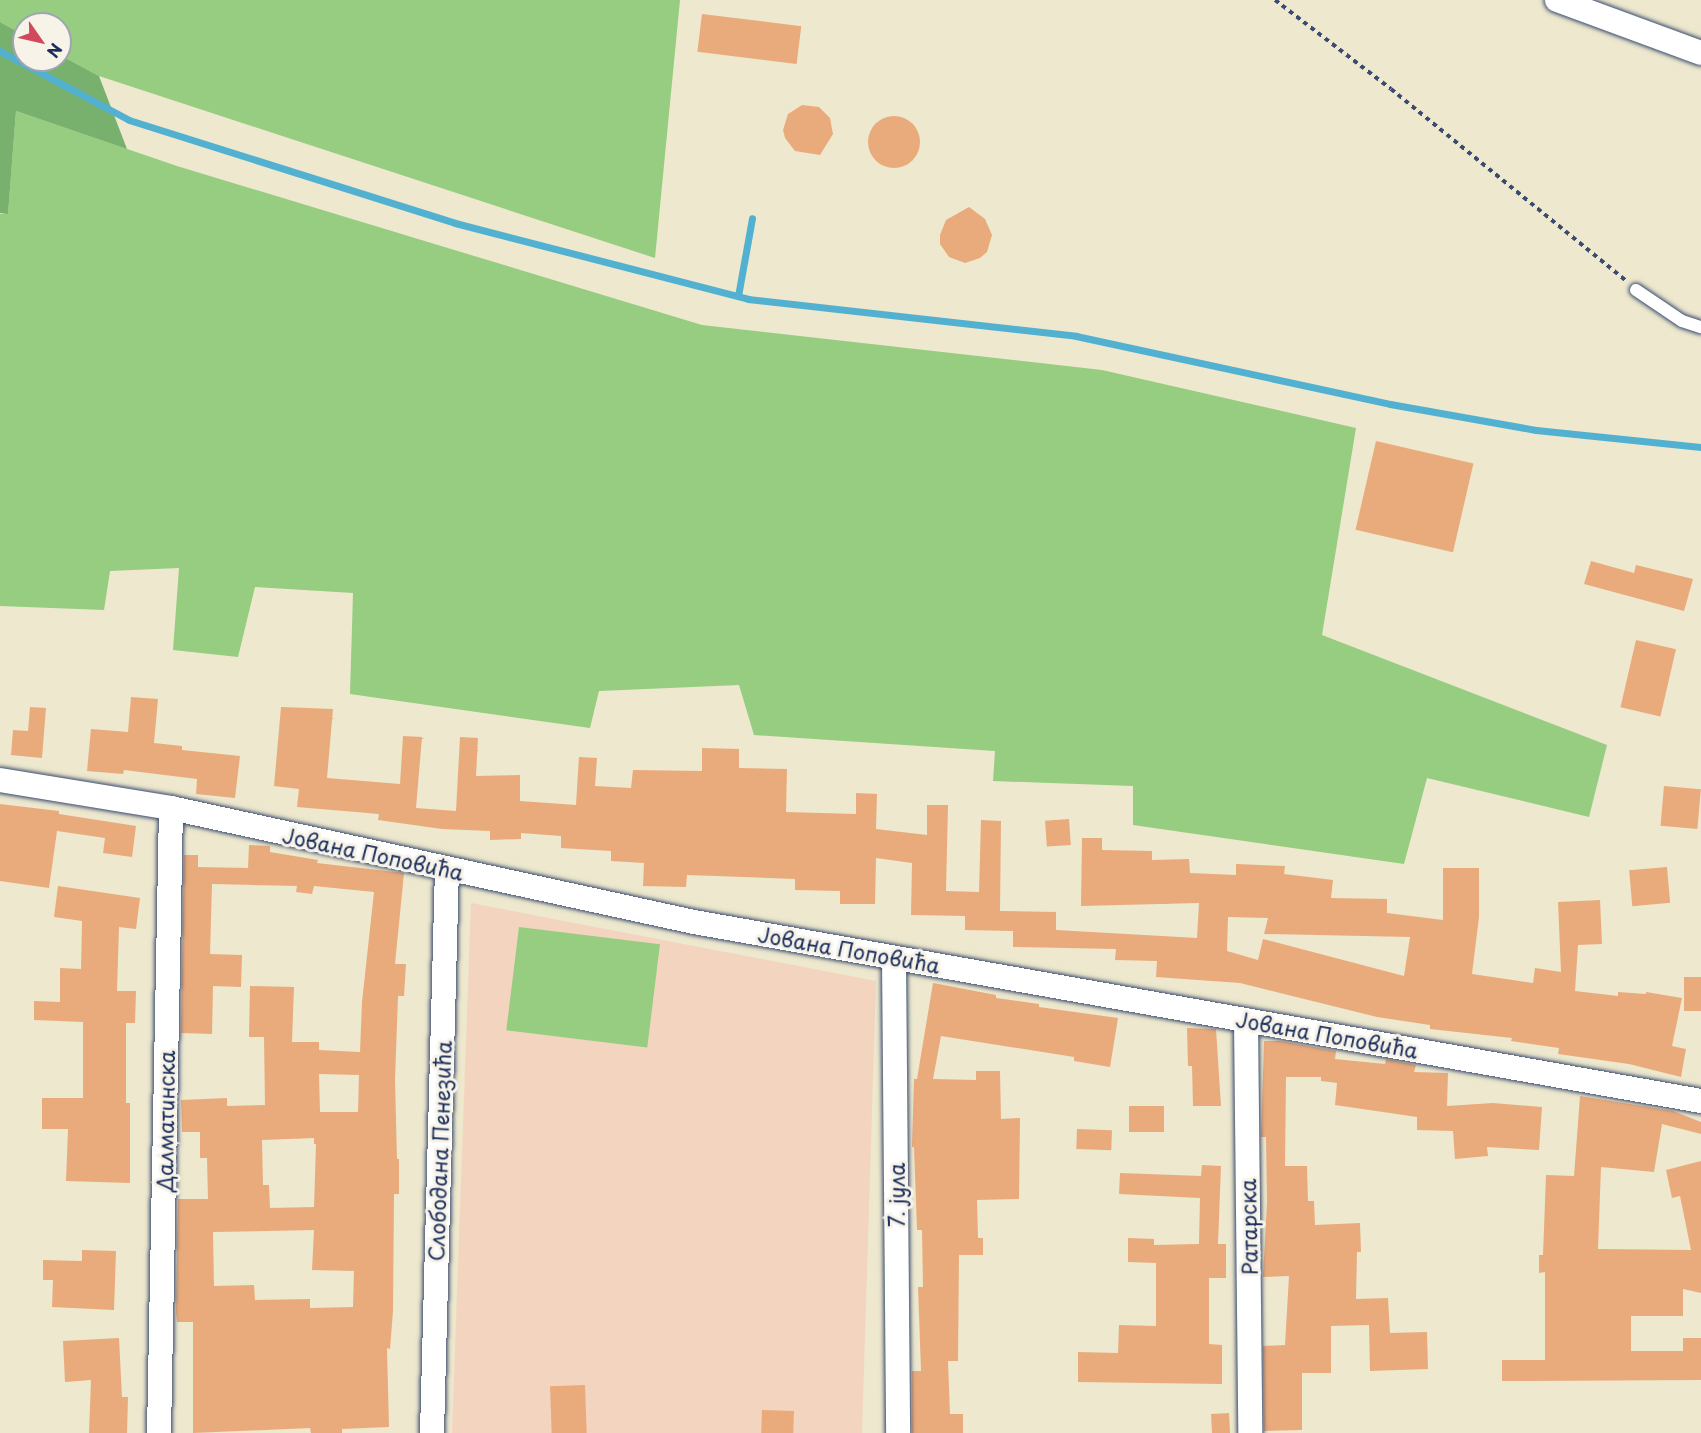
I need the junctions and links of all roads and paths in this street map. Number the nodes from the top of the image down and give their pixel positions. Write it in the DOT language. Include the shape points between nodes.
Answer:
graph roads {
  1 [pos="1275,0"];
  2 [pos="1557,0"];
  3 [pos="1701,53"];
  4 [pos="1636,290"];
  5 [pos="1701,327"];
  6 [pos="0,780"];
  7 [pos="171,808"];
  8 [pos="447,869"];
  9 [pos="894,958"];
  10 [pos="1246,1020"];
  11 [pos="1701,1101"];
  12 [pos="159,1433"];
  13 [pos="432,1433"];
  14 [pos="898,1433"];
  15 [pos="1250,1433"];
  1 -- 4 [label="path" via="1392,88"];
  2 -- 3 [label="street"];
  4 -- 5 [label="lane" via="1682,321"];
  6 -- 7 [label="street, Јована Поповића"];
  7 -- 8 [label="street, Јована Поповића"];
  7 -- 12 [label="street, Далматинска"];
  8 -- 9 [label="street, Јована Поповића" via="694,922"];
  8 -- 13 [label="street, Слободана Пенезића"];
  9 -- 10 [label="street, Јована Поповића"];
  9 -- 14 [label="street, 7. јула"];
  10 -- 11 [label="street, Јована Поповића"];
  10 -- 15 [label="street, Ратарска"];
}
